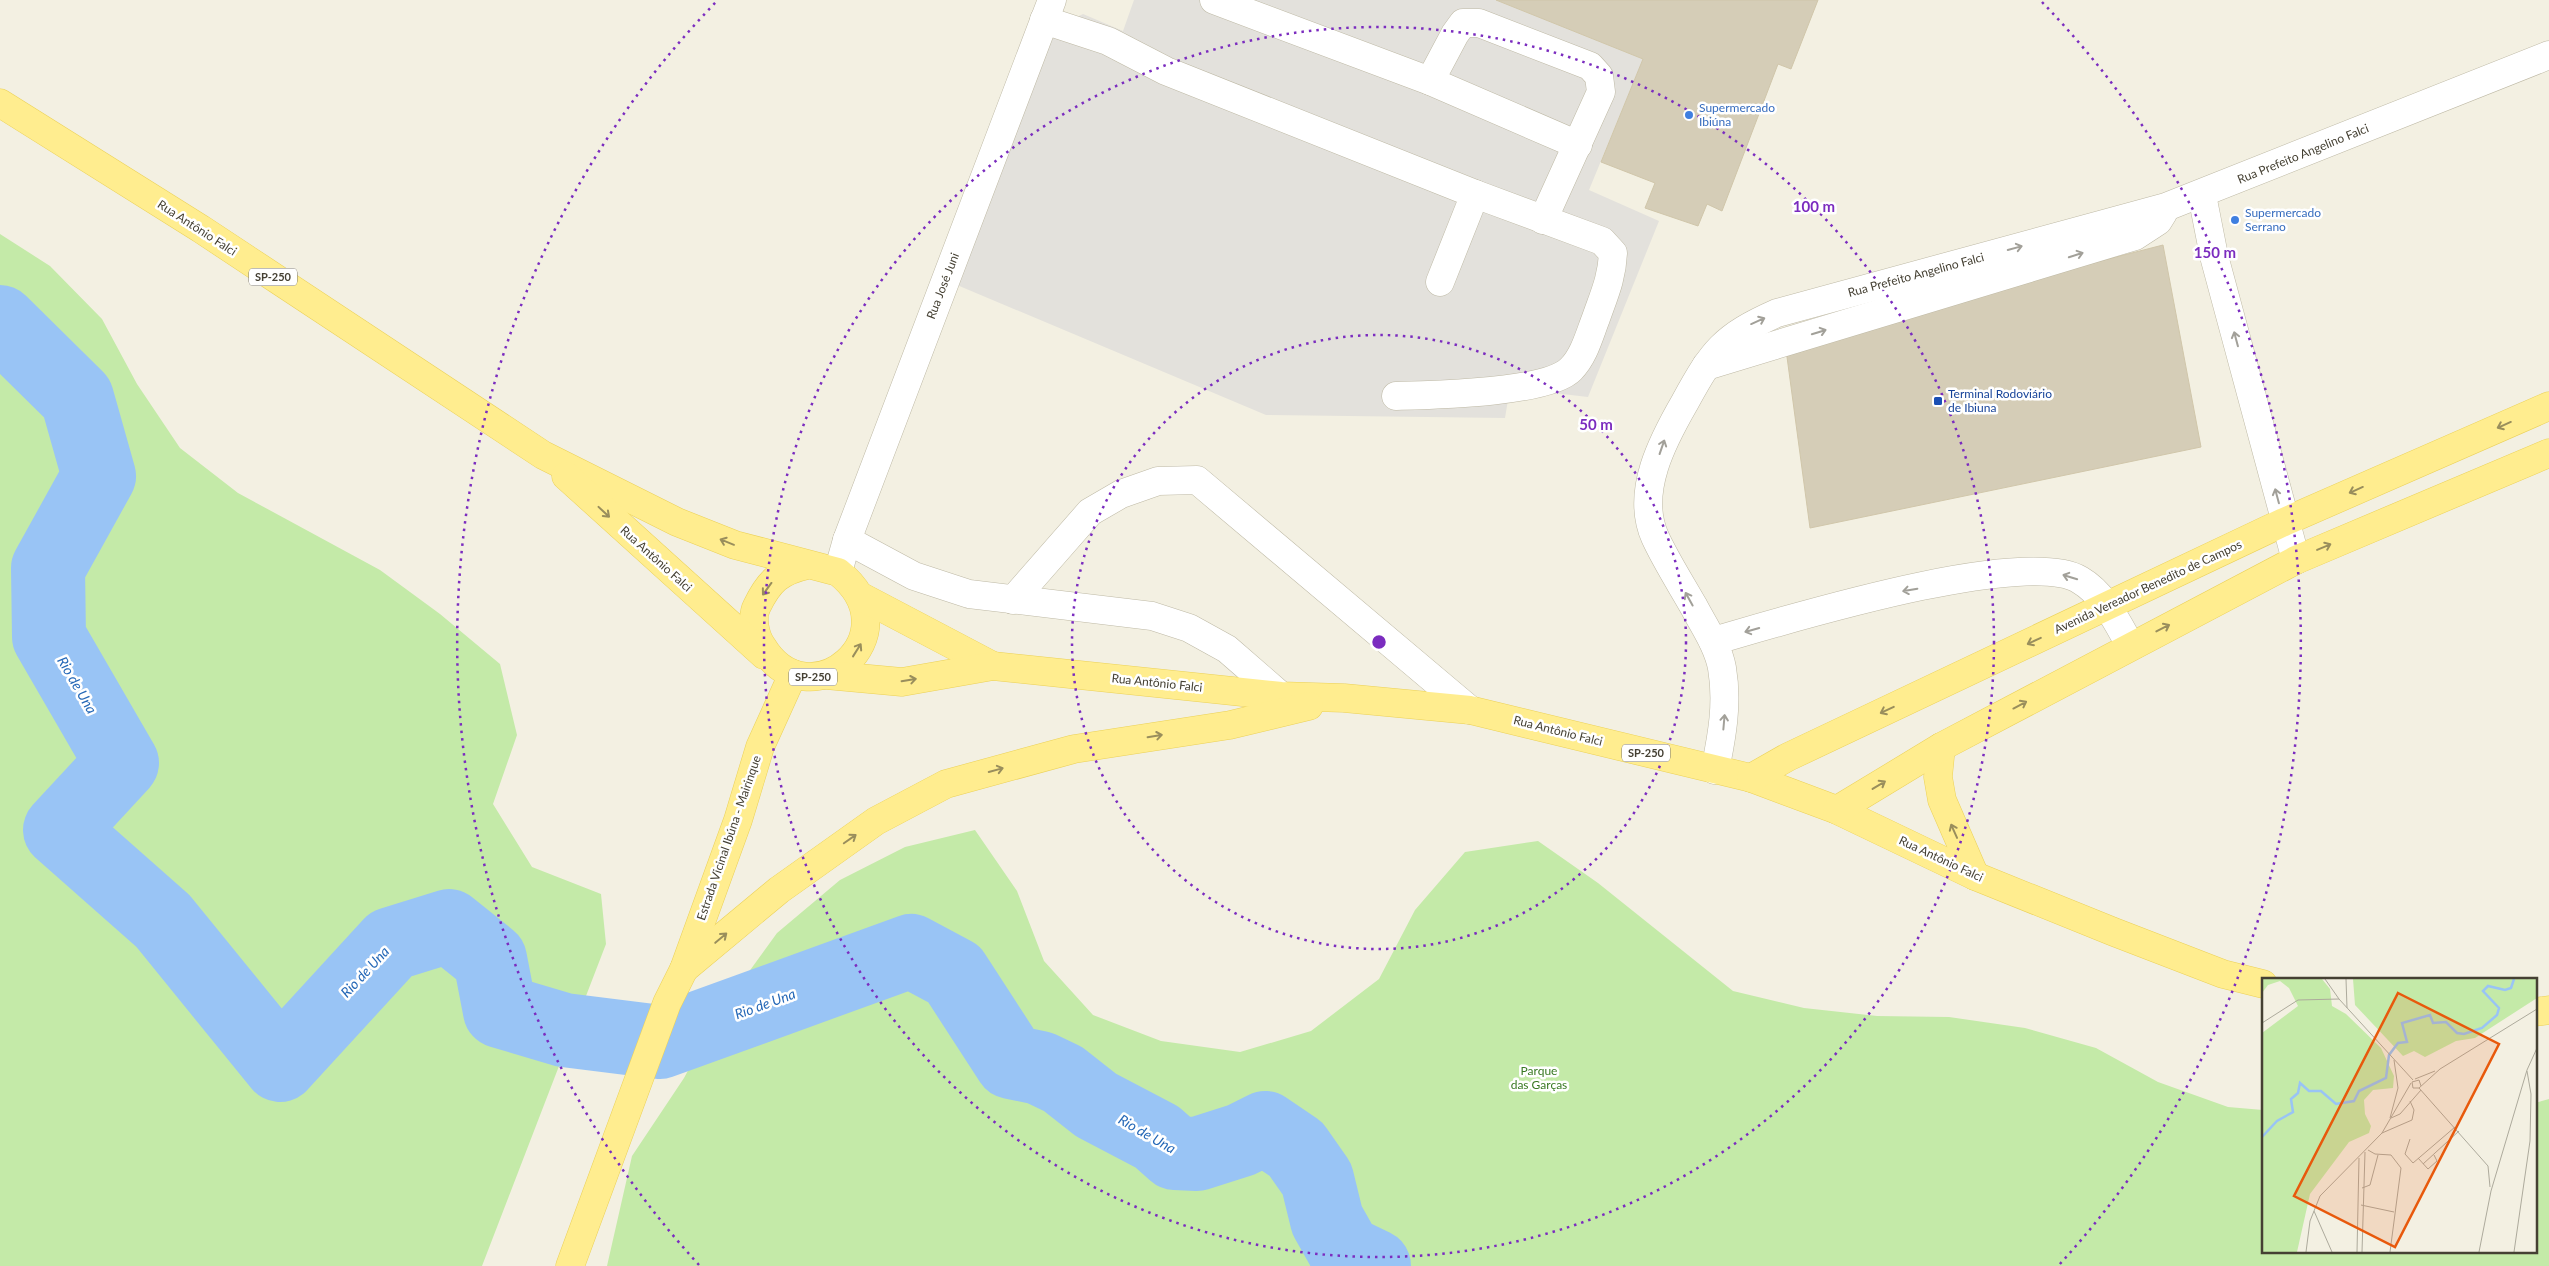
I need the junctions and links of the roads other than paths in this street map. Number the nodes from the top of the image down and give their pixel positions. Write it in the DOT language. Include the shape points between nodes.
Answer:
graph roads {
  1 [pos="1214,0"];
  2 [pos="1048,10"];
  3 [pos="2549,55"];
  4 [pos="1430,81"];
  5 [pos="0,103"];
  6 [pos="1578,145"];
  7 [pos="1475,194"];
  8 [pos="2202,195"];
  9 [pos="1543,220"];
  10 [pos="1440,282"];
  11 [pos="1396,396"];
  12 [pos="2549,406"];
  13 [pos="2549,453"];
  14 [pos="543,455"];
  15 [pos="2284,522"];
  16 [pos="847,540"];
  17 [pos="2296,560"];
  18 [pos="808,565"];
  19 [pos="838,572"];
  20 [pos="860,596"];
  21 [pos="1012,600"];
  22 [pos="2108,606"];
  23 [pos="1713,641"];
  24 [pos="2130,645"];
  25 [pos="992,666"];
  26 [pos="782,667"];
  27 [pos="826,675"];
  28 [pos="1281,696"];
  29 [pos="1344,698"];
  30 [pos="1470,710"];
  31 [pos="1941,747"];
  32 [pos="1715,770"];
  33 [pos="1752,778"];
  34 [pos="1837,810"];
  35 [pos="1975,876"];
  36 [pos="684,969"];
  37 [pos="2262,984"];
  38 [pos="2549,1010"];
  39 [pos="2536,1012"];
  40 [pos="570,1266"];
  1 -- 4 [label="street"];
  2 -- 7 [label="street" via="1166,70"];
  2 -- 16 [label="street, Rua José Juni"];
  3 -- 8 [label="street, Rua Prefeito Angelino Falci"];
  4 -- 6 [label="street"];
  4 -- 6 [label="street" via="1463,23 1479,22 1590,66 1599,76 1600,92"];
  5 -- 14 [label="main road, Rua Antônio Falci / SP-250" via="201,229"];
  6 -- 9 [label="street"];
  7 -- 9 [label="street"];
  7 -- 10 [label="street"];
  15 -- 8 [label="street, one-way" via="2214,256"];
  23 -- 8 [label="street, Rua Prefeito Angelino Falci, one-way" via="1654,536 1649,510 1650,481 1664,440 1722,344 1745,327 1777,313"];
  9 -- 11 [label="street" via="1602,242 1613,253 1612,275 1584,350 1570,370 1554,379 1482,393"];
  12 -- 15 [label="main road, Avenida Vereador Benedito de Campos, one-way"];
  17 -- 13 [label="main road, one-way"];
  18 -- 14 [label="main road, Rua Antônio Falci / SP-250, one-way" via="735,545 678,522"];
  14 -- 26 [label="main road, Rua Antônio Falci / SP-250, one-way"];
  15 -- 17 [label="street"];
  15 -- 22 [label="main road, Avenida Vereador Benedito de Campos"];
  16 -- 19 [label="street, Rua José Juni"];
  16 -- 21 [label="street" via="914,576 969,594"];
  24 -- 17 [label="main road, one-way"];
  18 -- 19 [label="main road, SP-250"];
  18 -- 26 [label="main road, one-way" via="789,569 767,586 755,610 756,637"];
  19 -- 20 [label="main road, SP-250"];
  20 -- 25 [label="main road, Rua Antônio Falci / SP-250"];
  27 -- 20 [label="main road, SP-250, one-way" via="850,661 865,634 866,614"];
  21 -- 28 [label="street" via="1152,616 1189,628 1227,649"];
  21 -- 30 [label="street" via="1090,512 1121,494 1158,481 1197,480"];
  22 -- 23 [label="street, one-way" via="2080,580 2055,572 1999,573 1868,597"];
  22 -- 24 [label="street"];
  22 -- 33 [label="main road, Avenida Vereador Benedito de Campos, one-way" via="1788,757"];
  32 -- 23 [label="street, Rua Prefeito Angelino Falci, one-way" via="1724,724 1724,700 1722,668"];
  31 -- 24 [label="main road, one-way"];
  27 -- 25 [label="main road, Rua Antônio Falci / SP-250, one-way" via="902,682"];
  25 -- 28 [label="main road, Rua Antônio Falci / SP-250"];
  26 -- 27 [label="main road, SP-250" via="812,677"];
  26 -- 36 [label="main road, Estrada Vicinal Ibúna - Mairinque" via="738,820"];
  28 -- 29 [label="main road, Rua Antônio Falci / SP-250"];
  29 -- 30 [label="main road, Rua Antônio Falci / SP-250"];
  36 -- 29 [label="main road, one-way" via="779,890 876,821 946,784 1074,748 1230,725"];
  30 -- 32 [label="main road, Rua Antônio Falci / SP-250"];
  34 -- 31 [label="main road, one-way"];
  35 -- 31 [label="main road, one-way" via="1942,800 1938,777"];
  32 -- 33 [label="main road, Rua Antônio Falci / SP-250"];
  33 -- 34 [label="main road, Rua Antônio Falci / SP-250"];
  34 -- 35 [label="main road, Rua Antônio Falci / SP-250"];
  35 -- 37 [label="main road, Rua Antônio Falci / SP-250" via="2223,974"];
  36 -- 40 [label="main road, Estrada Vicinal Ibúna - Mairinque" via="667,1003"];
  38 -- 39 [label="main road"];
}
